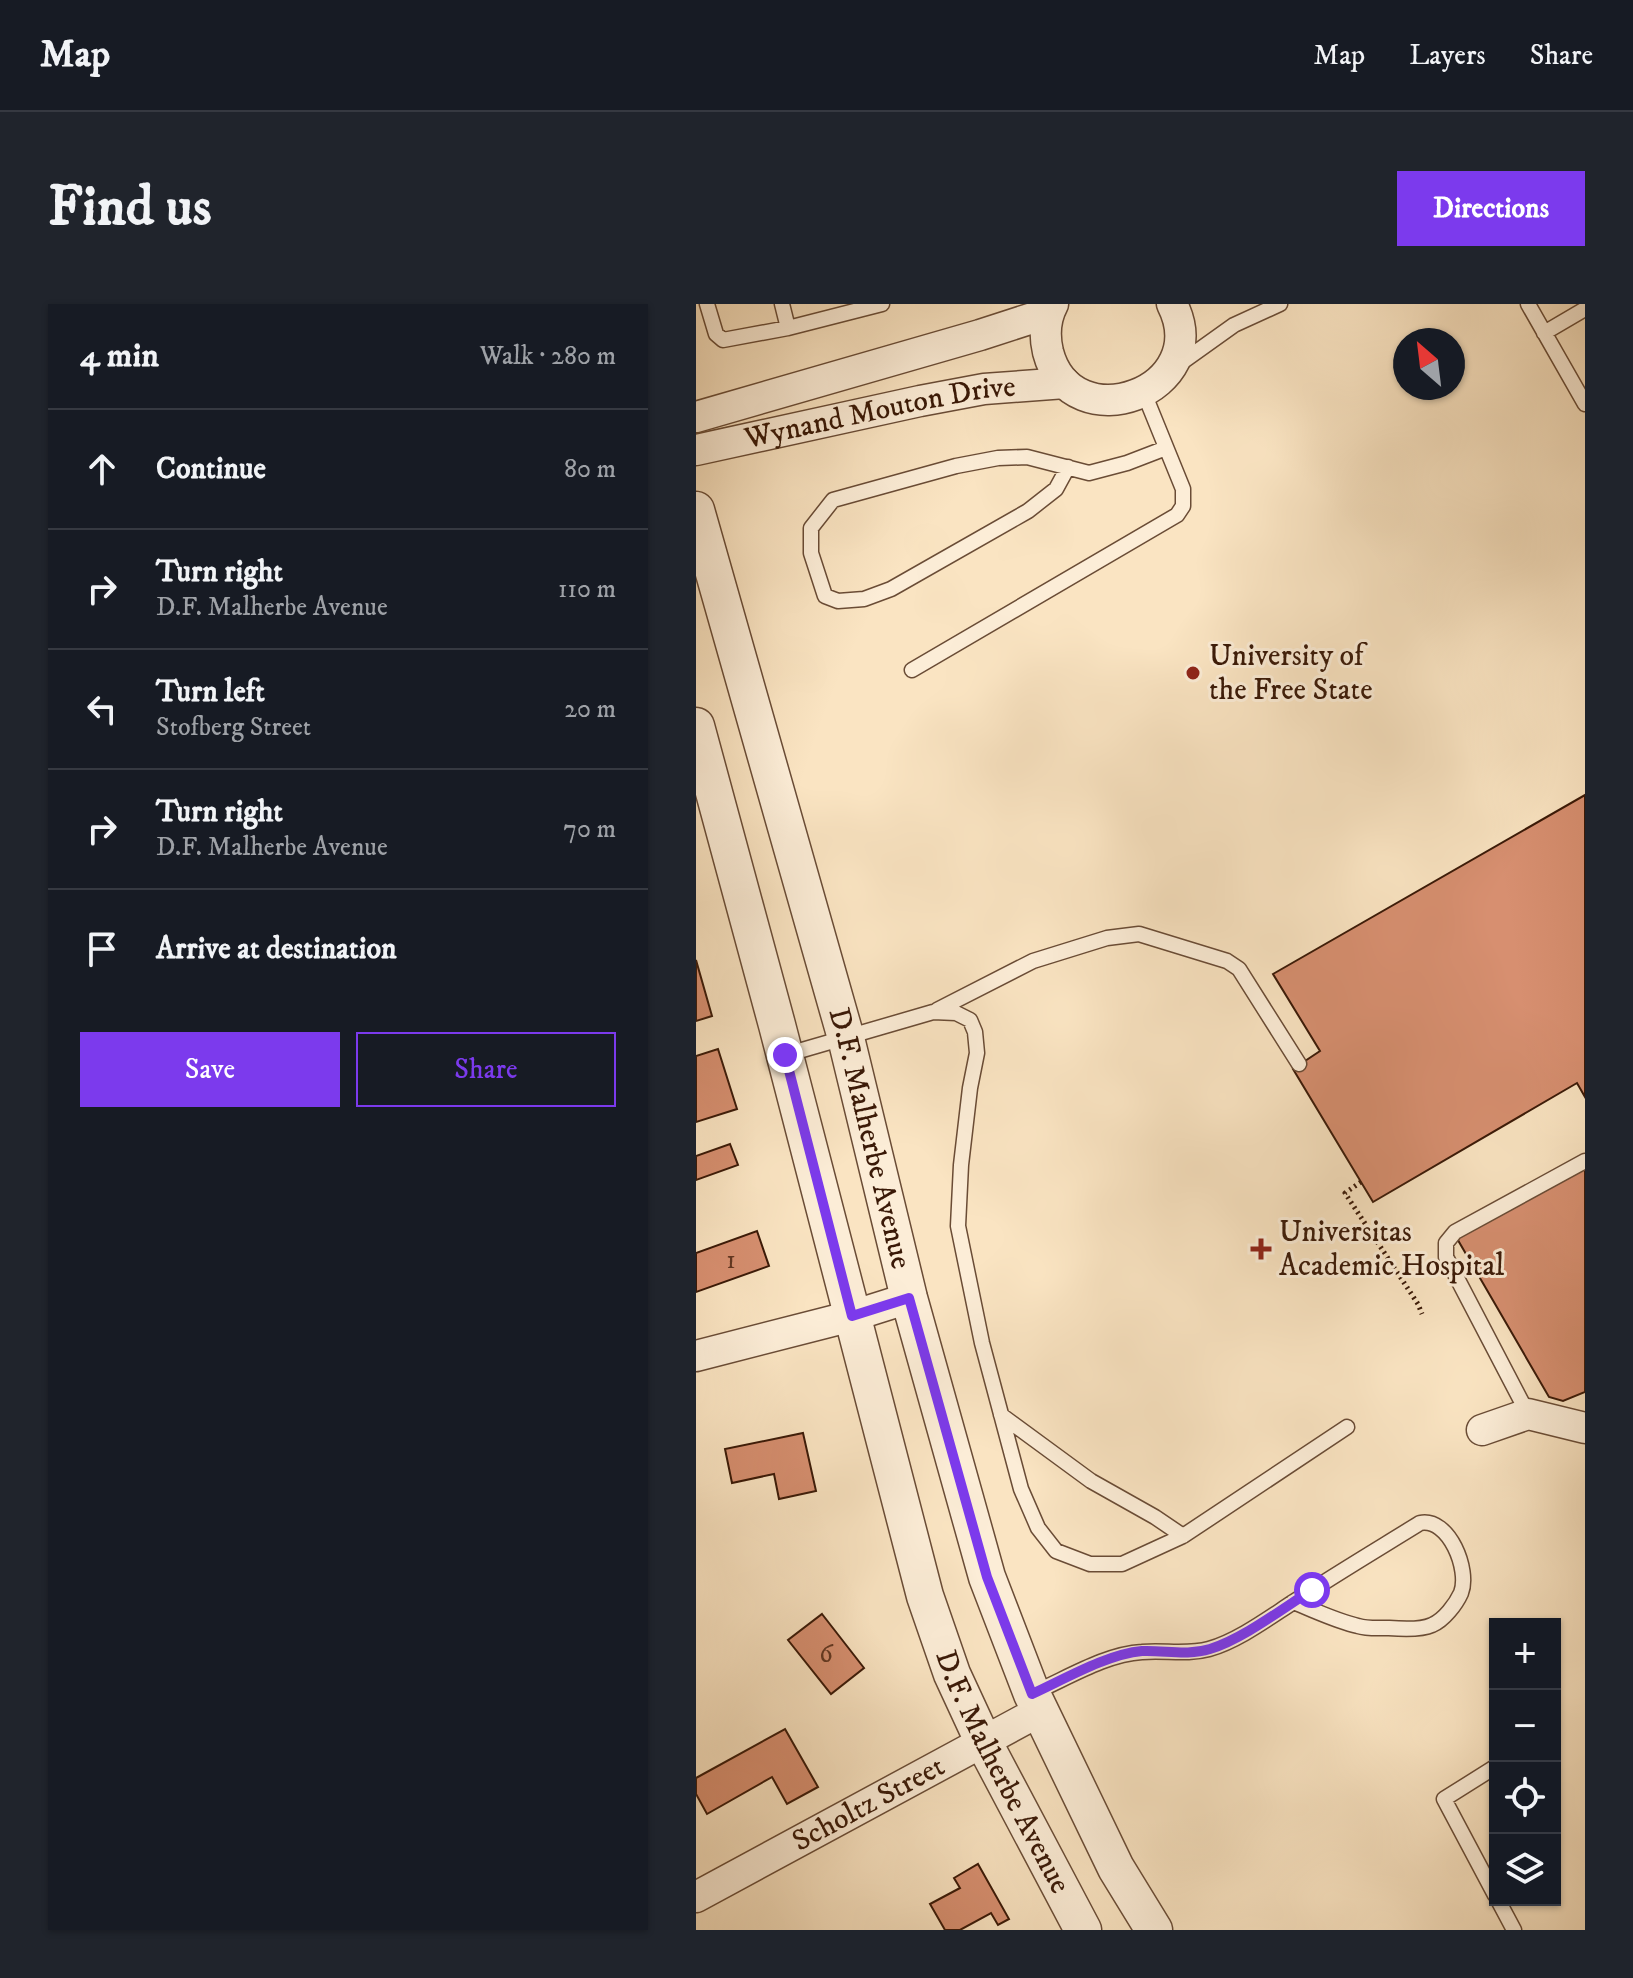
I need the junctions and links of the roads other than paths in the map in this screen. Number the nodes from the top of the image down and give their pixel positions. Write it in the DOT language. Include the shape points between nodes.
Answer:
graph roads {
  1 [pos="707,304"];
  2 [pos="782,304"];
  3 [pos="882,304"];
  4 [pos="1009,304"];
  5 [pos="1172,304"];
  6 [pos="1280,304"];
  7 [pos="1528,304"];
  8 [pos="853,307"];
  9 [pos="1050,309"];
  10 [pos="1585,309"];
  11 [pos="788,328"];
  12 [pos="1544,333"];
  13 [pos="980,335"];
  14 [pos="1065,383"];
  15 [pos="1155,384"];
  16 [pos="1585,404"];
  17 [pos="696,417"];
  18 [pos="1166,448"];
  19 [pos="696,450"];
  20 [pos="1068,467"];
  21 [pos="696,510"];
  22 [pos="912,670"];
  23 [pos="696,726"];
  24 [pos="933,1012"];
  25 [pos="846,1038"];
  26 [pos="785,1055"];
  27 [pos="1299,1064"];
  28 [pos="1585,1161"];
  29 [pos="909,1298"];
  30 [pos="852,1316"];
  31 [pos="696,1356"];
  32 [pos="1528,1414"];
  33 [pos="1001,1415"];
  34 [pos="1347,1427"];
  35 [pos="1585,1428"];
  36 [pos="1482,1430"];
  37 [pos="1183,1536"];
  38 [pos="1293,1602"];
  39 [pos="1036,1702"];
  40 [pos="983,1741"];
  41 [pos="1489,1771"];
  42 [pos="1489,1884"];
  43 [pos="696,1897"];
  44 [pos="1501,1906"];
  45 [pos="1083,1930"];
  46 [pos="1154,1930"];
  47 [pos="1514,1930"];
  1 -- 11 [label="lane" via="723,340"];
  2 -- 11 [label="lane"];
  3 -- 8 [label="lane"];
  4 -- 13 [label="street"];
  5 -- 15 [label="street" via="1180,330 1177,354"];
  6 -- 15 [label="lane" via="1234,325"];
  7 -- 12 [label="lane"];
  8 -- 11 [label="lane"];
  9 -- 13 [label="street, Wynand Mouton Drive"];
  9 -- 14 [label="street" via="1044,338"];
  10 -- 12 [label="lane"];
  12 -- 16 [label="lane"];
  13 -- 17 [label="street, Wynand Mouton Drive"];
  14 -- 15 [label="street" via="1089,398 1117,401"];
  14 -- 19 [label="street, Wynand Mouton Drive" via="945,396"];
  15 -- 18 [label="lane"];
  18 -- 20 [label="lane" via="1089,473"];
  18 -- 22 [label="lane" via="1183,489 1177,515"];
  20 -- 20 [label="lane" via="1056,489 1028,511 891,589 864,599 825,596 811,553 811,528 833,500 998,458 1027,457"];
  21 -- 25 [label="street, D.F. Malherbe Avenue"];
  23 -- 26 [label="street, D.F. Malherbe Avenue"];
  24 -- 25 [label="lane"];
  24 -- 27 [label="lane" via="1033,961 1107,938 1139,934 1239,969"];
  24 -- 33 [label="lane" via="956,1013 970,1020 975,1032 958,1226"];
  25 -- 26 [label="lane"];
  25 -- 29 [label="street, D.F. Malherbe Avenue"];
  26 -- 30 [label="street, D.F. Malherbe Avenue"];
  28 -- 32 [label="lane" via="1455,1232 1446,1243 1446,1257"];
  29 -- 30 [label="street"];
  29 -- 39 [label="street, D.F. Malherbe Avenue" via="987,1577"];
  30 -- 31 [label="street"];
  30 -- 40 [label="street, D.F. Malherbe Avenue" via="925,1596"];
  32 -- 35 [label="street"];
  32 -- 36 [label="street"];
  33 -- 37 [label="lane" via="1091,1481"];
  33 -- 37 [label="lane" via="1021,1489 1038,1528 1056,1551 1090,1564 1122,1564"];
  34 -- 37 [label="lane"];
  38 -- 38 [label="lane" via="1420,1523 1437,1524 1453,1543 1460,1563 1462,1591 1432,1625 1359,1627"];
  38 -- 39 [label="lane" via="1210,1649 1140,1651 1104,1662"];
  39 -- 40 [label="street, Scholtz Street"];
  39 -- 46 [label="street, D.F. Malherbe Avenue" via="1116,1868"];
  40 -- 43 [label="street, Scholtz Street"];
  40 -- 45 [label="street, D.F. Malherbe Avenue"];
  41 -- 42 [label="lane" via="1444,1799"];
  44 -- 47 [label="lane"];
}
